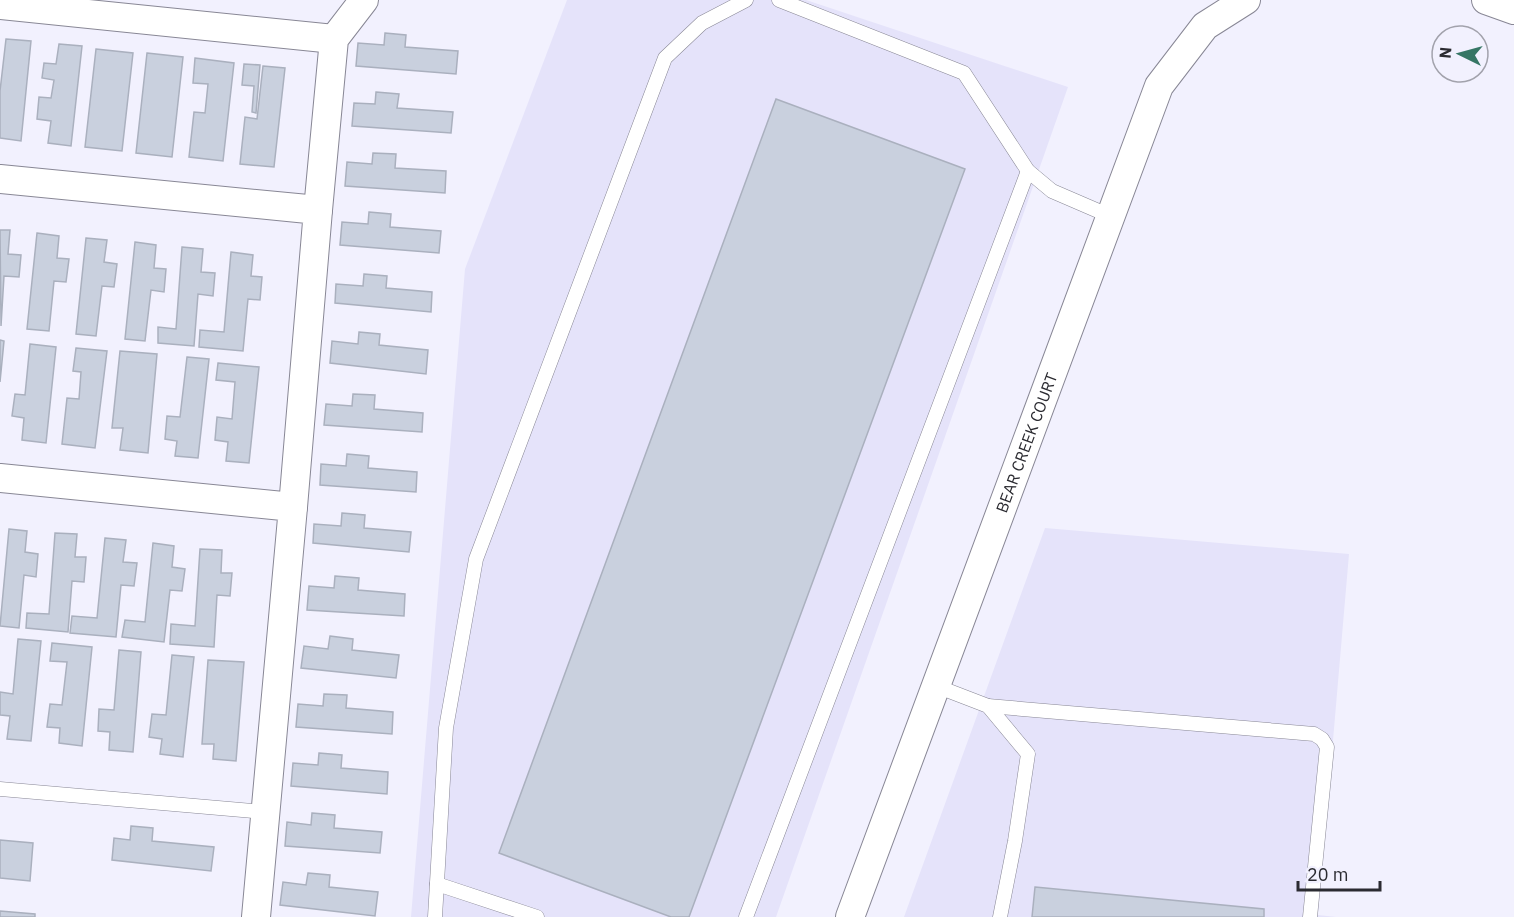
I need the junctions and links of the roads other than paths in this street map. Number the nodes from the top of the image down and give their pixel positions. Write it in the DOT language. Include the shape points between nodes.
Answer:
graph roads {
  1 [pos="364,0"];
  2 [pos="746,0"];
  3 [pos="779,0"];
  4 [pos="1246,0"];
  5 [pos="1486,0"];
  6 [pos="0,5"];
  7 [pos="1514,10"];
  8 [pos="334,39"];
  9 [pos="1028,171"];
  10 [pos="0,179"];
  11 [pos="318,210"];
  12 [pos="1110,216"];
  13 [pos="0,478"];
  14 [pos="293,507"];
  15 [pos="936,686"];
  16 [pos="988,705"];
  17 [pos="0,789"];
  18 [pos="265,812"];
  19 [pos="437,884"];
  20 [pos="256,917"];
  21 [pos="435,917"];
  22 [pos="537,917"];
  23 [pos="746,917"];
  24 [pos="850,917"];
  25 [pos="1000,917"];
  26 [pos="1310,917"];
  1 -- 8 [label="street"];
  2 -- 19 [label="lane" via="702,23 665,58 476,559 446,728"];
  3 -- 9 [label="lane" via="964,73"];
  4 -- 12 [label="street, BEAR CREEK COURT" via="1205,26 1159,86"];
  5 -- 7 [label="street"];
  6 -- 8 [label="street"];
  8 -- 11 [label="street"];
  9 -- 12 [label="lane" via="1052,192"];
  9 -- 23 [label="lane"];
  10 -- 11 [label="street"];
  11 -- 14 [label="street"];
  12 -- 15 [label="street, BEAR CREEK COURT"];
  13 -- 14 [label="street"];
  14 -- 18 [label="street"];
  15 -- 16 [label="lane"];
  15 -- 24 [label="street, BEAR CREEK COURT"];
  16 -- 25 [label="lane" via="1028,754"];
  16 -- 26 [label="lane" via="1314,734 1322,739 1327,747"];
  17 -- 18 [label="lane"];
  18 -- 20 [label="street"];
  19 -- 21 [label="lane"];
  19 -- 22 [label="lane"];
}
